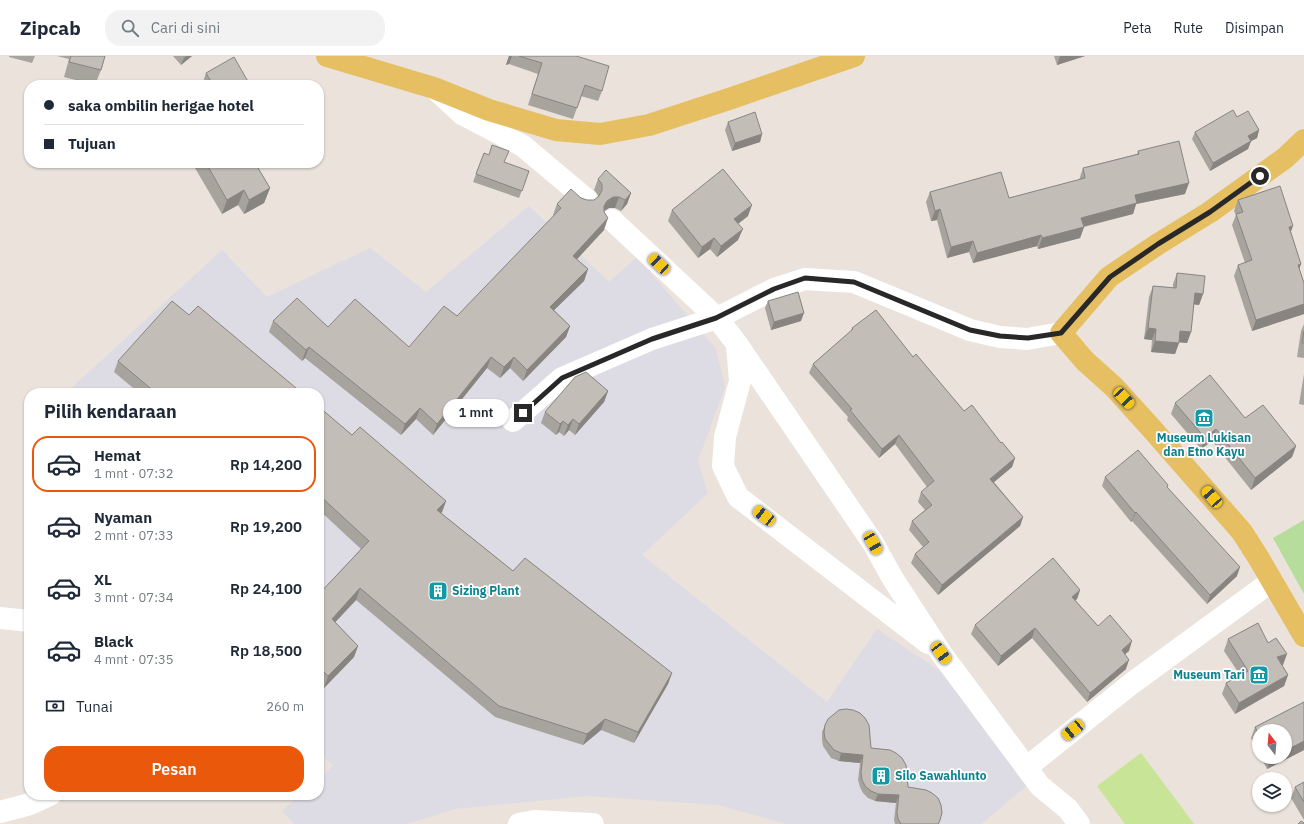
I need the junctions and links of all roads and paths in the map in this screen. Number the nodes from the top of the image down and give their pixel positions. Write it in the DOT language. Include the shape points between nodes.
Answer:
graph roads {
  1 [pos="327,56"];
  2 [pos="854,56"];
  3 [pos="434,88"];
  4 [pos="1304,140"];
  5 [pos="586,199"];
  6 [pos="612,220"];
  7 [pos="716,318"];
  8 [pos="1061,333"];
  9 [pos="737,344"];
  10 [pos="513,421"];
  11 [pos="1272,581"];
  12 [pos="0,618"];
  13 [pos="24,620"];
  14 [pos="1304,636"];
  15 [pos="941,653"];
  16 [pos="1027,767"];
  17 [pos="39,800"];
  18 [pos="0,812"];
  19 [pos="519,824"];
  20 [pos="593,824"];
  21 [pos="1079,824"];
  1 -- 3 [label="main road"];
  2 -- 3 [label="main road" via="649,124 600,134 556,130 489,110"];
  3 -- 5 [label="street" via="462,114 522,146"];
  4 -- 8 [label="main road" via="1284,158 1210,212 1110,277"];
  6 -- 7 [label="street"];
  7 -- 8 [label="street" via="774,289 805,278 854,282 978,332 1028,338"];
  7 -- 9 [label="street"];
  7 -- 10 [label="street" via="652,339 562,378"];
  8 -- 11 [label="main road" via="1085,361 1114,387 1152,428 1242,532"];
  9 -- 15 [label="street" via="873,543"];
  9 -- 15 [label="street" via="740,381 725,437 723,466 738,497"];
  11 -- 14 [label="main road"];
  11 -- 16 [label="street" via="1131,684"];
  12 -- 13 [label="street"];
  15 -- 16 [label="street"];
  16 -- 21 [label="street" via="1040,786 1068,809"];
  17 -- 18 [label="street"];
  19 -- 20 [label="street" via="534,821"];
}
